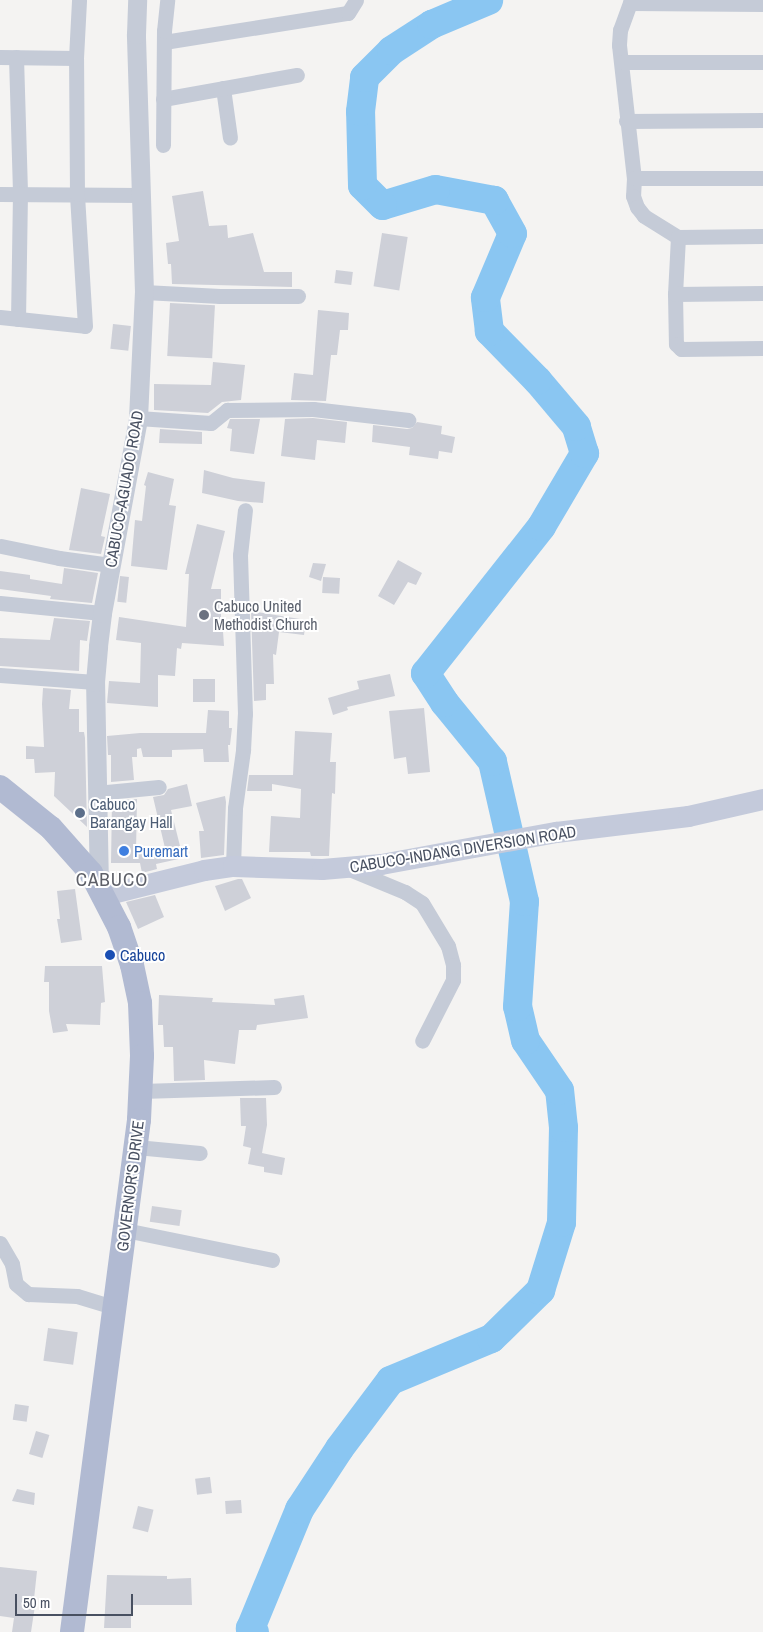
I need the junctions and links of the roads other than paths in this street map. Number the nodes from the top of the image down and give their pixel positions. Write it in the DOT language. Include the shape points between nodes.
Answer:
graph roads {
  1 [pos="79,0"];
  2 [pos="137,0"];
  3 [pos="167,0"];
  4 [pos="356,0"];
  5 [pos="631,2"];
  6 [pos="763,4"];
  7 [pos="164,42"];
  8 [pos="0,57"];
  9 [pos="16,57"];
  10 [pos="76,58"];
  11 [pos="622,62"];
  12 [pos="763,62"];
  13 [pos="297,75"];
  14 [pos="223,88"];
  15 [pos="164,100"];
  16 [pos="763,120"];
  17 [pos="626,121"];
  18 [pos="230,138"];
  19 [pos="163,145"];
  20 [pos="634,178"];
  21 [pos="763,178"];
  22 [pos="0,194"];
  23 [pos="20,194"];
  24 [pos="77,194"];
  25 [pos="141,195"];
  26 [pos="763,236"];
  27 [pos="678,237"];
  28 [pos="144,292"];
  29 [pos="763,293"];
  30 [pos="675,294"];
  31 [pos="298,296"];
  32 [pos="0,317"];
  33 [pos="18,319"];
  34 [pos="763,348"];
  35 [pos="138,418"];
  36 [pos="408,420"];
  37 [pos="245,510"];
  38 [pos="0,546"];
  39 [pos="111,565"];
  40 [pos="0,603"];
  41 [pos="102,613"];
  42 [pos="0,675"];
  43 [pos="95,682"];
  44 [pos="0,787"];
  45 [pos="159,787"];
  46 [pos="96,793"];
  47 [pos="763,799"];
  48 [pos="233,866"];
  49 [pos="346,868"];
  50 [pos="101,891"];
  51 [pos="422,1041"];
  52 [pos="274,1087"];
  53 [pos="141,1092"];
  54 [pos="136,1147"];
  55 [pos="200,1153"];
  56 [pos="125,1230"];
  57 [pos="0,1243"];
  58 [pos="272,1260"];
  59 [pos="114,1307"];
  60 [pos="72,1632"];
  1 -- 10 [label="street"];
  2 -- 25 [label="street, CABUCO-AGUADO ROAD"];
  3 -- 7 [label="street"];
  4 -- 7 [label="street" via="348,13"];
  5 -- 6 [label="street"];
  5 -- 11 [label="street" via="620,30"];
  7 -- 15 [label="street"];
  8 -- 9 [label="street"];
  9 -- 10 [label="street"];
  9 -- 23 [label="street"];
  10 -- 24 [label="street"];
  11 -- 12 [label="street"];
  11 -- 17 [label="street"];
  13 -- 14 [label="street"];
  14 -- 15 [label="street"];
  14 -- 18 [label="street"];
  15 -- 19 [label="street"];
  16 -- 17 [label="street"];
  17 -- 20 [label="street"];
  20 -- 21 [label="street"];
  20 -- 27 [label="street" via="633,196 637,207 644,216"];
  22 -- 23 [label="street"];
  23 -- 24 [label="street"];
  23 -- 33 [label="street"];
  24 -- 25 [label="street"];
  24 -- 33 [label="street" via="85,326"];
  25 -- 28 [label="street, CABUCO-AGUADO ROAD"];
  26 -- 27 [label="street"];
  27 -- 30 [label="street"];
  28 -- 31 [label="street"];
  28 -- 35 [label="street, CABUCO-AGUADO ROAD"];
  29 -- 30 [label="street"];
  30 -- 34 [label="street" via="676,344 681,349"];
  32 -- 33 [label="street"];
  35 -- 36 [label="street" via="211,423 227,410 314,409"];
  35 -- 39 [label="street, CABUCO-AGUADO ROAD"];
  37 -- 48 [label="street" via="240,555 245,714 235,808"];
  38 -- 39 [label="street"];
  39 -- 41 [label="street, CABUCO-AGUADO ROAD"];
  40 -- 41 [label="street"];
  41 -- 43 [label="street, CABUCO-AGUADO ROAD"];
  42 -- 43 [label="street"];
  43 -- 46 [label="street, CABUCO-AGUADO ROAD"];
  44 -- 50 [label="main road, GOVERNOR'S DRIVE" via="51,828 78,857"];
  45 -- 46 [label="street"];
  46 -- 50 [label="street, CABUCO-AGUADO ROAD"];
  47 -- 49 [label="main road, CABUCO-INDANG DIVERSION ROAD" via="688,816 556,832 406,861"];
  48 -- 49 [label="main road, CABUCO-INDANG DIVERSION ROAD"];
  48 -- 50 [label="main road, CABUCO-INDANG DIVERSION ROAD"];
  49 -- 51 [label="street" via="405,892 422,903 448,946 453,980"];
  50 -- 53 [label="main road, GOVERNOR'S DRIVE" via="126,944 137,985 142,1022"];
  52 -- 53 [label="street"];
  53 -- 54 [label="main road, GOVERNOR'S DRIVE"];
  54 -- 55 [label="street"];
  54 -- 56 [label="main road, GOVERNOR'S DRIVE"];
  56 -- 58 [label="street"];
  56 -- 59 [label="main road, GOVERNOR'S DRIVE"];
  57 -- 59 [label="street" via="12,1264 16,1284 28,1294 77,1296"];
  59 -- 60 [label="main road, GOVERNOR'S DRIVE"];
}
